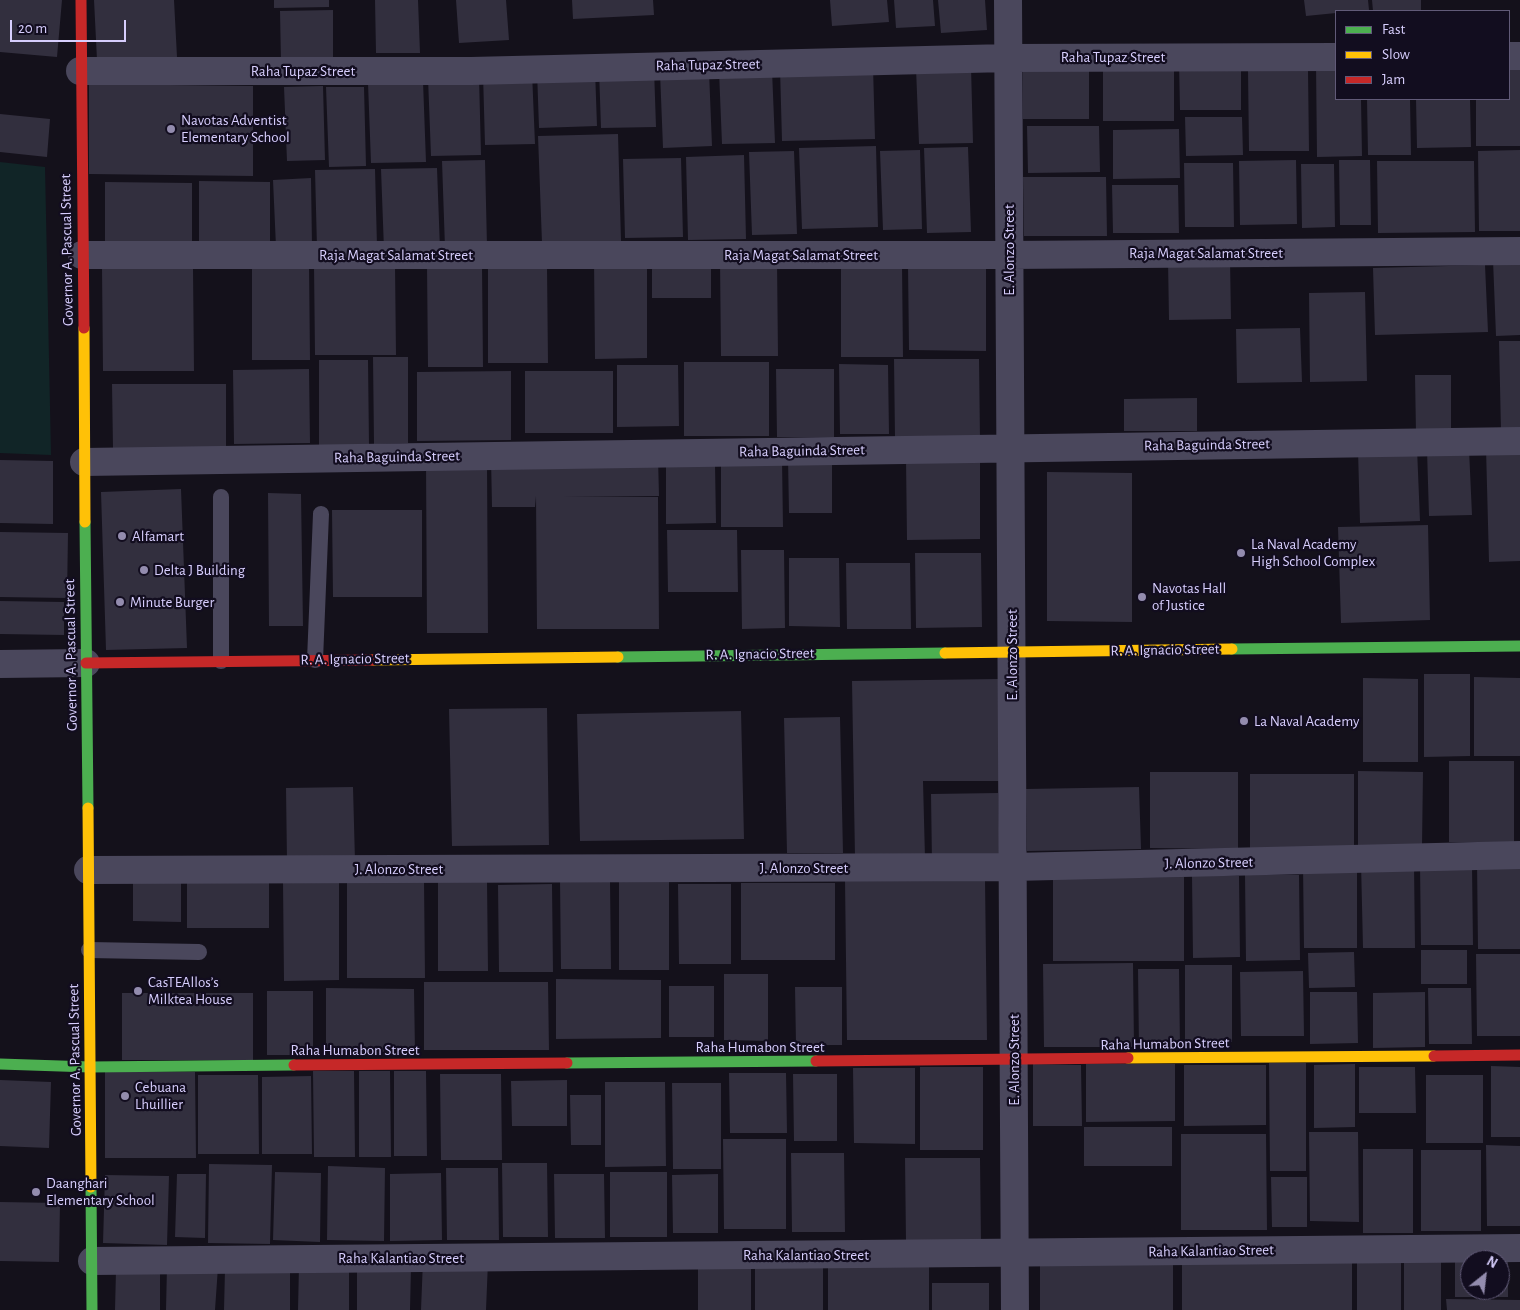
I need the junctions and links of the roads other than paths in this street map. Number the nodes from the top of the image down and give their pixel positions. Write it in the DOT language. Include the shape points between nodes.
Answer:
graph roads {
  1 [pos="81,0"];
  2 [pos="1008,0"];
  3 [pos="1335,57"];
  4 [pos="1008,58"];
  5 [pos="80,71"];
  6 [pos="1520,251"];
  7 [pos="1009,254"];
  8 [pos="82,255"];
  9 [pos="1520,441"];
  10 [pos="1010,448"];
  11 [pos="84,462"];
  12 [pos="221,497"];
  13 [pos="321,514"];
  14 [pos="1520,646"];
  15 [pos="1012,651"];
  16 [pos="315,660"];
  17 [pos="221,661"];
  18 [pos="86,663"];
  19 [pos="0,664"];
  20 [pos="1520,855"];
  21 [pos="1013,868"];
  22 [pos="88,870"];
  23 [pos="89,950"];
  24 [pos="199,952"];
  25 [pos="1520,1055"];
  26 [pos="1014,1060"];
  27 [pos="0,1064"];
  28 [pos="90,1067"];
  29 [pos="1520,1248"];
  30 [pos="1015,1253"];
  31 [pos="92,1261"];
  32 [pos="92,1310"];
  33 [pos="1015,1310"];
  1 -- 5 [label="street, Governor A. Pascual Street"];
  2 -- 4 [label="street, E. Alonzo Street"];
  3 -- 4 [label="street, Raha Tupaz Street"];
  4 -- 5 [label="street, Raha Tupaz Street" via="470,70"];
  4 -- 7 [label="street, E. Alonzo Street"];
  5 -- 8 [label="street, Governor A. Pascual Street"];
  6 -- 7 [label="street, Raja Magat Salamat Street"];
  7 -- 8 [label="street, Raja Magat Salamat Street"];
  7 -- 10 [label="street, E. Alonzo Street"];
  8 -- 11 [label="street, Governor A. Pascual Street"];
  9 -- 10 [label="street, Raha Baguinda Street"];
  10 -- 11 [label="street, Raha Baguinda Street"];
  10 -- 15 [label="street, E. Alonzo Street"];
  11 -- 18 [label="street, Governor A. Pascual Street"];
  12 -- 17 [label="lane"];
  13 -- 16 [label="lane"];
  14 -- 15 [label="street, R. A. Ignacio Street"];
  15 -- 16 [label="street, R. A. Ignacio Street"];
  15 -- 21 [label="street, E. Alonzo Street"];
  16 -- 17 [label="street, R. A. Ignacio Street"];
  17 -- 18 [label="street, R. A. Ignacio Street"];
  18 -- 19 [label="street, R. A. Ignacio Street"];
  18 -- 22 [label="street, Governor A. Pascual Street"];
  20 -- 21 [label="street, J. Alonzo Street"];
  21 -- 22 [label="street, J. Alonzo Street"];
  21 -- 26 [label="street, E. Alonzo Street"];
  22 -- 23 [label="street, Governor A. Pascual Street"];
  23 -- 24 [label="lane"];
  23 -- 28 [label="street, Governor A. Pascual Street"];
  25 -- 26 [label="street, Raha Humabon Street"];
  26 -- 28 [label="street, Raha Humabon Street"];
  26 -- 30 [label="street, E. Alonzo Street"];
  27 -- 28 [label="street, Raha Humabon Street"];
  28 -- 31 [label="street, Governor A. Pascual Street"];
  29 -- 30 [label="street, Raha Kalantiao Street"];
  30 -- 31 [label="street, Raha Kalantiao Street"];
  30 -- 33 [label="street, E. Alonzo Street"];
  31 -- 32 [label="street, Governor A. Pascual Street"];
}
